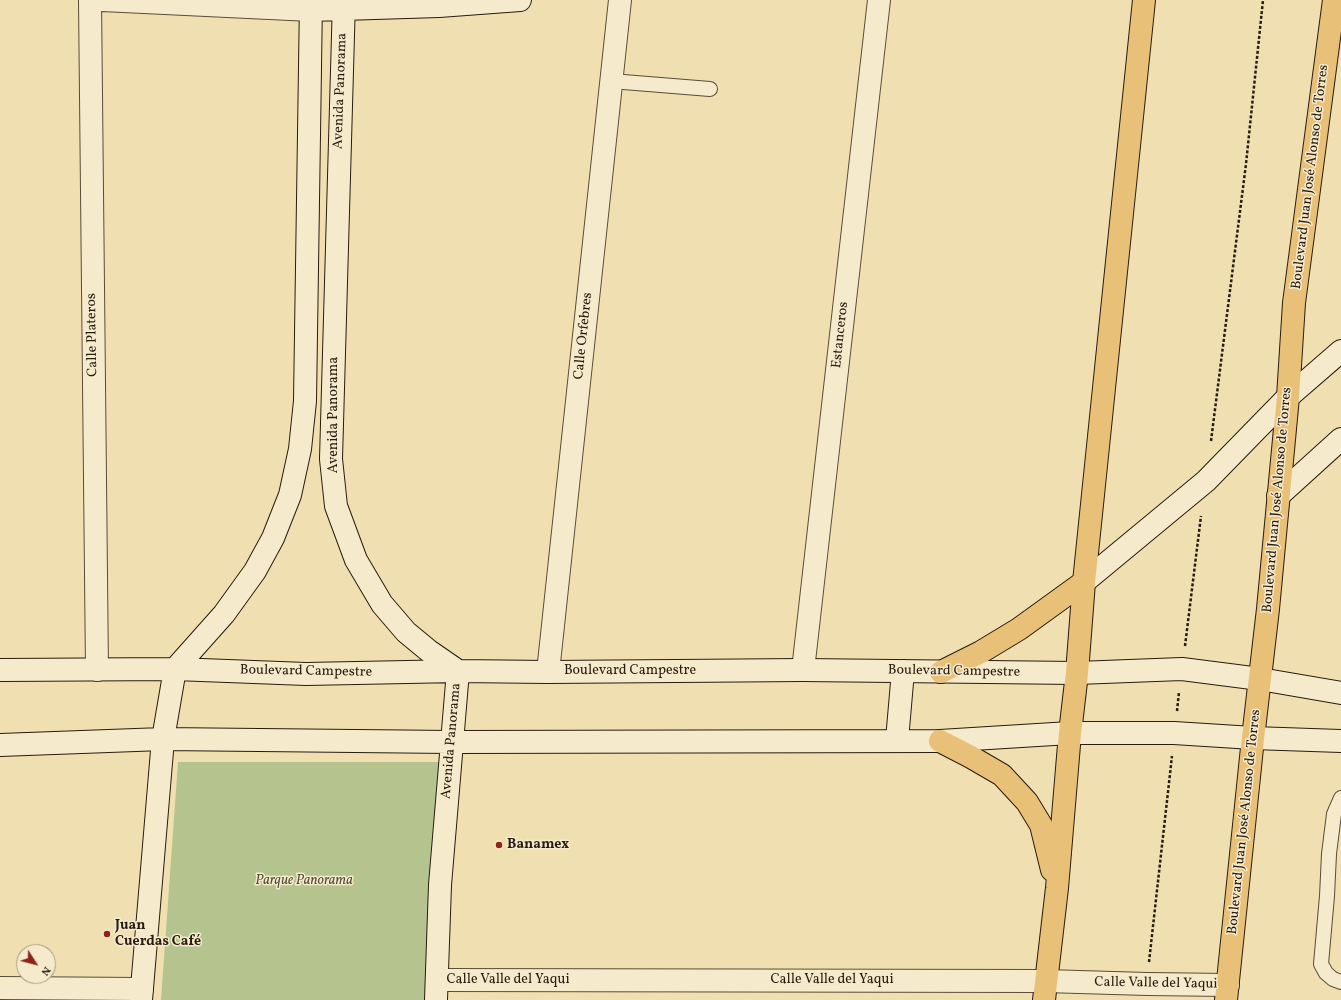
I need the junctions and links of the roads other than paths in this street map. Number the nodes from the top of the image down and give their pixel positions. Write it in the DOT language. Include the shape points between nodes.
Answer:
graph roads {
  1 [pos="90,0"];
  2 [pos="102,0"];
  3 [pos="520,0"];
  4 [pos="620,0"];
  5 [pos="879,0"];
  6 [pos="1144,0"];
  7 [pos="1334,0"];
  8 [pos="344,4"];
  9 [pos="311,5"];
  10 [pos="612,81"];
  11 [pos="710,89"];
  12 [pos="1341,351"];
  13 [pos="1288,397"];
  14 [pos="1341,439"];
  15 [pos="1278,496"];
  16 [pos="1084,582"];
  17 [pos="175,669"];
  18 [pos="0,670"];
  19 [pos="97,670"];
  20 [pos="803,670"];
  21 [pos="458,671"];
  22 [pos="902,671"];
  23 [pos="548,672"];
  24 [pos="941,672"];
  25 [pos="1077,673"];
  26 [pos="1260,679"];
  27 [pos="1341,693"];
  28 [pos="1070,733"];
  29 [pos="1253,738"];
  30 [pos="163,740"];
  31 [pos="897,740"];
  32 [pos="940,741"];
  33 [pos="1341,741"];
  34 [pos="451,742"];
  35 [pos="0,745"];
  36 [pos="1341,798"];
  37 [pos="1056,888"];
  38 [pos="1341,982"];
  39 [pos="0,988"];
  40 [pos="437,990"];
  41 [pos="1044,990"];
  42 [pos="1227,992"];
  43 [pos="142,995"];
  1 -- 19 [label="street, Calle Plateros"];
  2 -- 9 [label="street"];
  3 -- 8 [label="street" via="439,6"];
  4 -- 10 [label="street, Calle Orfebres"];
  5 -- 20 [label="street, Estanceros"];
  6 -- 16 [label="main road"];
  7 -- 13 [label="main road, Boulevard Juan José Alonso de Torres" via="1294,303"];
  8 -- 9 [label="street"];
  8 -- 21 [label="street, Avenida Panorama" via="331,459 336,506 356,560 382,604 406,632"];
  9 -- 17 [label="street, Avenida Panorama" via="305,401 300,449 290,495 273,538 255,571 224,614"];
  10 -- 11 [label="lane"];
  10 -- 23 [label="street, Calle Orfebres"];
  12 -- 13 [label="street"];
  13 -- 15 [label="main road, Boulevard Juan José Alonso de Torres"];
  13 -- 16 [label="street" via="1206,481"];
  14 -- 15 [label="street"];
  15 -- 26 [label="main road, Boulevard Juan José Alonso de Torres"];
  16 -- 24 [label="main road" via="1019,629"];
  16 -- 25 [label="main road"];
  17 -- 19 [label="street, Boulevard Campestre"];
  17 -- 21 [label="street, Boulevard Campestre" via="306,674"];
  17 -- 30 [label="street"];
  18 -- 19 [label="street, Boulevard Campestre"];
  20 -- 22 [label="street, Boulevard Campestre"];
  20 -- 23 [label="street, Boulevard Campestre"];
  21 -- 23 [label="street, Boulevard Campestre"];
  21 -- 34 [label="street, Avenida Panorama"];
  22 -- 24 [label="street, Boulevard Campestre"];
  22 -- 31 [label="street"];
  24 -- 25 [label="street, Boulevard Campestre"];
  25 -- 26 [label="street, Boulevard Campestre" via="1182,669"];
  25 -- 28 [label="main road"];
  26 -- 27 [label="street, Boulevard Campestre"];
  26 -- 29 [label="main road, Boulevard Juan José Alonso de Torres"];
  28 -- 29 [label="street" via="1174,733"];
  28 -- 32 [label="street"];
  28 -- 37 [label="main road"];
  29 -- 33 [label="street"];
  29 -- 42 [label="main road, Boulevard Juan José Alonso de Torres"];
  30 -- 34 [label="street"];
  30 -- 35 [label="street"];
  30 -- 43 [label="street"];
  31 -- 32 [label="street"];
  31 -- 34 [label="street"];
  32 -- 37 [label="main road" via="1002,775 1027,802 1041,825"];
  34 -- 40 [label="street, Avenida Panorama" via="440,884"];
  36 -- 38 [label="lane" via="1334,814 1330,841 1321,964 1333,979"];
  37 -- 41 [label="main road"];
  39 -- 43 [label="street"];
  40 -- 41 [label="street, Calle Valle del Yaqui"];
  41 -- 42 [label="street, Calle Valle del Yaqui" via="1147,984"];
}
